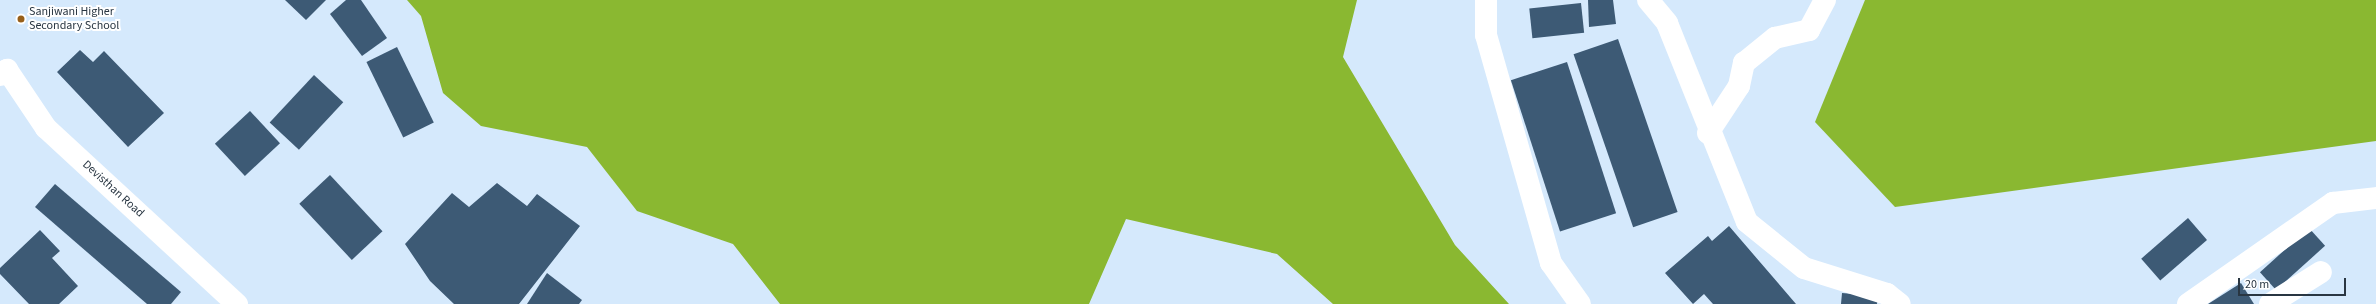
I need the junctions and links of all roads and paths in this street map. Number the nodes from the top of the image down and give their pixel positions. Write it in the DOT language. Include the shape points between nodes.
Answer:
graph roads {
  1 [pos="1486,0"];
  2 [pos="1648,0"];
  3 [pos="1825,0"];
  4 [pos="0,75"];
  5 [pos="1708,133"];
  6 [pos="2376,198"];
  7 [pos="2321,272"];
  8 [pos="237,304"];
  9 [pos="1580,304"];
  10 [pos="1900,304"];
  11 [pos="2188,304"];
  12 [pos="2270,304"];
  1 -- 9 [label="street" via="1486,35 1551,263"];
  2 -- 5 [label="street" via="1666,23"];
  3 -- 5 [label="street" via="1809,30 1775,38 1744,63 1739,86"];
  4 -- 8 [label="street, Devisthan Road" via="7,70 46,128"];
  5 -- 10 [label="street" via="1747,222 1779,252 1804,268 1887,294"];
  6 -- 11 [label="street" via="2333,203"];
  7 -- 12 [label="street"];
}
